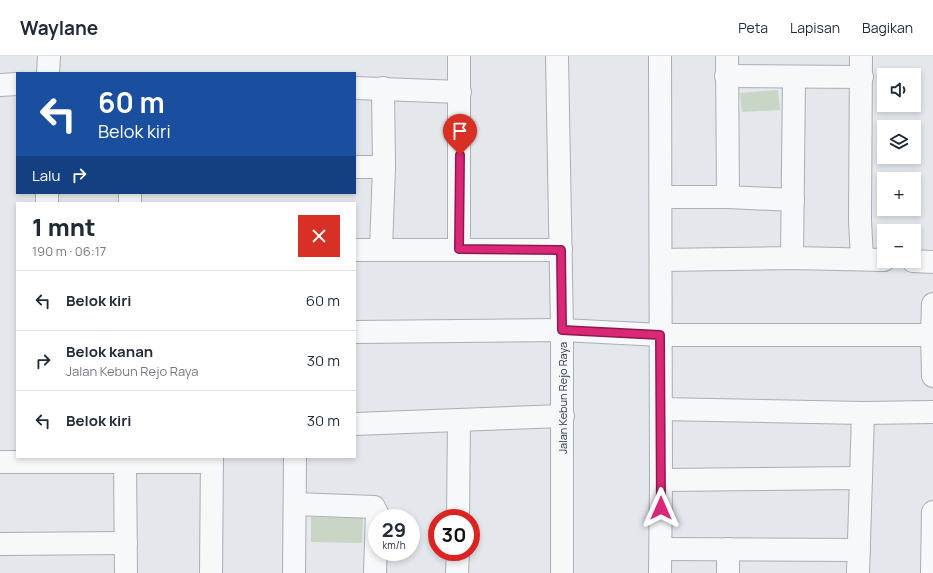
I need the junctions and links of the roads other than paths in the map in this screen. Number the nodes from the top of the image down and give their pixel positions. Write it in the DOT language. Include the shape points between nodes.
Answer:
graph roads {
  1 [pos="48,56"];
  2 [pos="459,56"];
  3 [pos="557,56"];
  4 [pos="660,56"];
  5 [pos="861,56"];
  6 [pos="726,66"];
  7 [pos="48,72"];
  8 [pos="794,78"];
  9 [pos="862,78"];
  10 [pos="16,84"];
  11 [pos="0,85"];
  12 [pos="356,88"];
  13 [pos="383,88"];
  14 [pos="460,92"];
  15 [pos="356,167"];
  16 [pos="384,167"];
  17 [pos="661,197"];
  18 [pos="728,197"];
  19 [pos="793,200"];
  20 [pos="381,249"];
  21 [pos="459,249"];
  22 [pos="356,250"];
  23 [pos="561,250"];
  24 [pos="792,258"];
  25 [pos="862,259"];
  26 [pos="661,260"];
  27 [pos="877,260"];
  28 [pos="921,261"];
  29 [pos="933,262"];
  30 [pos="933,304"];
  31 [pos="562,330"];
  32 [pos="356,332"];
  33 [pos="660,335"];
  34 [pos="932,335"];
  35 [pos="933,376"];
  36 [pos="661,409"];
  37 [pos="933,412"];
  38 [pos="863,413"];
  39 [pos="563,416"];
  40 [pos="459,421"];
  41 [pos="356,424"];
  42 [pos="295,458"];
  43 [pos="45,459"];
  44 [pos="212,460"];
  45 [pos="0,462"];
  46 [pos="125,462"];
  47 [pos="861,478"];
  48 [pos="661,480"];
  49 [pos="295,504"];
  50 [pos="458,509"];
  51 [pos="933,512"];
  52 [pos="126,542"];
  53 [pos="0,544"];
  54 [pos="661,549"];
  55 [pos="728,549"];
  56 [pos="859,550"];
  57 [pos="458,561"];
  58 [pos="126,573"];
  59 [pos="211,573"];
  60 [pos="294,573"];
  61 [pos="375,573"];
  62 [pos="457,573"];
  63 [pos="562,573"];
  64 [pos="660,573"];
  65 [pos="728,573"];
  66 [pos="858,573"];
  67 [pos="932,573"];
  1 -- 7 [label="street"];
  2 -- 14 [label="street"];
  3 -- 23 [label="street, Jalan Kebun Rejo Raya"];
  4 -- 17 [label="street"];
  5 -- 9 [label="street"];
  6 -- 8 [label="street"];
  6 -- 18 [label="street"];
  8 -- 9 [label="street"];
  8 -- 19 [label="street"];
  9 -- 25 [label="street"];
  10 -- 11 [label="street"];
  12 -- 13 [label="street"];
  13 -- 14 [label="street"];
  13 -- 16 [label="street"];
  14 -- 21 [label="street"];
  15 -- 16 [label="street"];
  16 -- 20 [label="street"];
  17 -- 18 [label="street"];
  17 -- 26 [label="street"];
  18 -- 19 [label="street"];
  19 -- 24 [label="street"];
  20 -- 21 [label="street"];
  20 -- 22 [label="street"];
  21 -- 23 [label="street"];
  23 -- 31 [label="street, Jalan Kebun Rejo Raya"];
  24 -- 25 [label="street"];
  24 -- 26 [label="street"];
  25 -- 27 [label="street"];
  26 -- 33 [label="street"];
  28 -- 29 [label="street"];
  30 -- 34 [label="street"];
  31 -- 32 [label="street"];
  31 -- 33 [label="street"];
  31 -- 39 [label="street, Jalan Kebun Rejo Raya"];
  33 -- 34 [label="street"];
  33 -- 36 [label="street"];
  34 -- 35 [label="street"];
  36 -- 38 [label="street"];
  36 -- 48 [label="street"];
  37 -- 38 [label="street"];
  38 -- 47 [label="street"];
  39 -- 40 [label="street"];
  39 -- 63 [label="street, Jalan Kebun Rejo Raya"];
  40 -- 41 [label="street"];
  40 -- 50 [label="street"];
  42 -- 49 [label="street"];
  43 -- 45 [label="street"];
  43 -- 46 [label="street"];
  44 -- 46 [label="street"];
  44 -- 59 [label="street"];
  46 -- 52 [label="street"];
  47 -- 48 [label="street"];
  47 -- 56 [label="street"];
  48 -- 54 [label="street"];
  49 -- 60 [label="street"];
  49 -- 61 [label="street" via="374,507 377,513"];
  51 -- 67 [label="street"];
  52 -- 53 [label="street"];
  52 -- 58 [label="street"];
  54 -- 55 [label="street"];
  54 -- 64 [label="street"];
  55 -- 56 [label="street"];
  55 -- 65 [label="street"];
  56 -- 66 [label="street"];
  57 -- 62 [label="street"];
}
